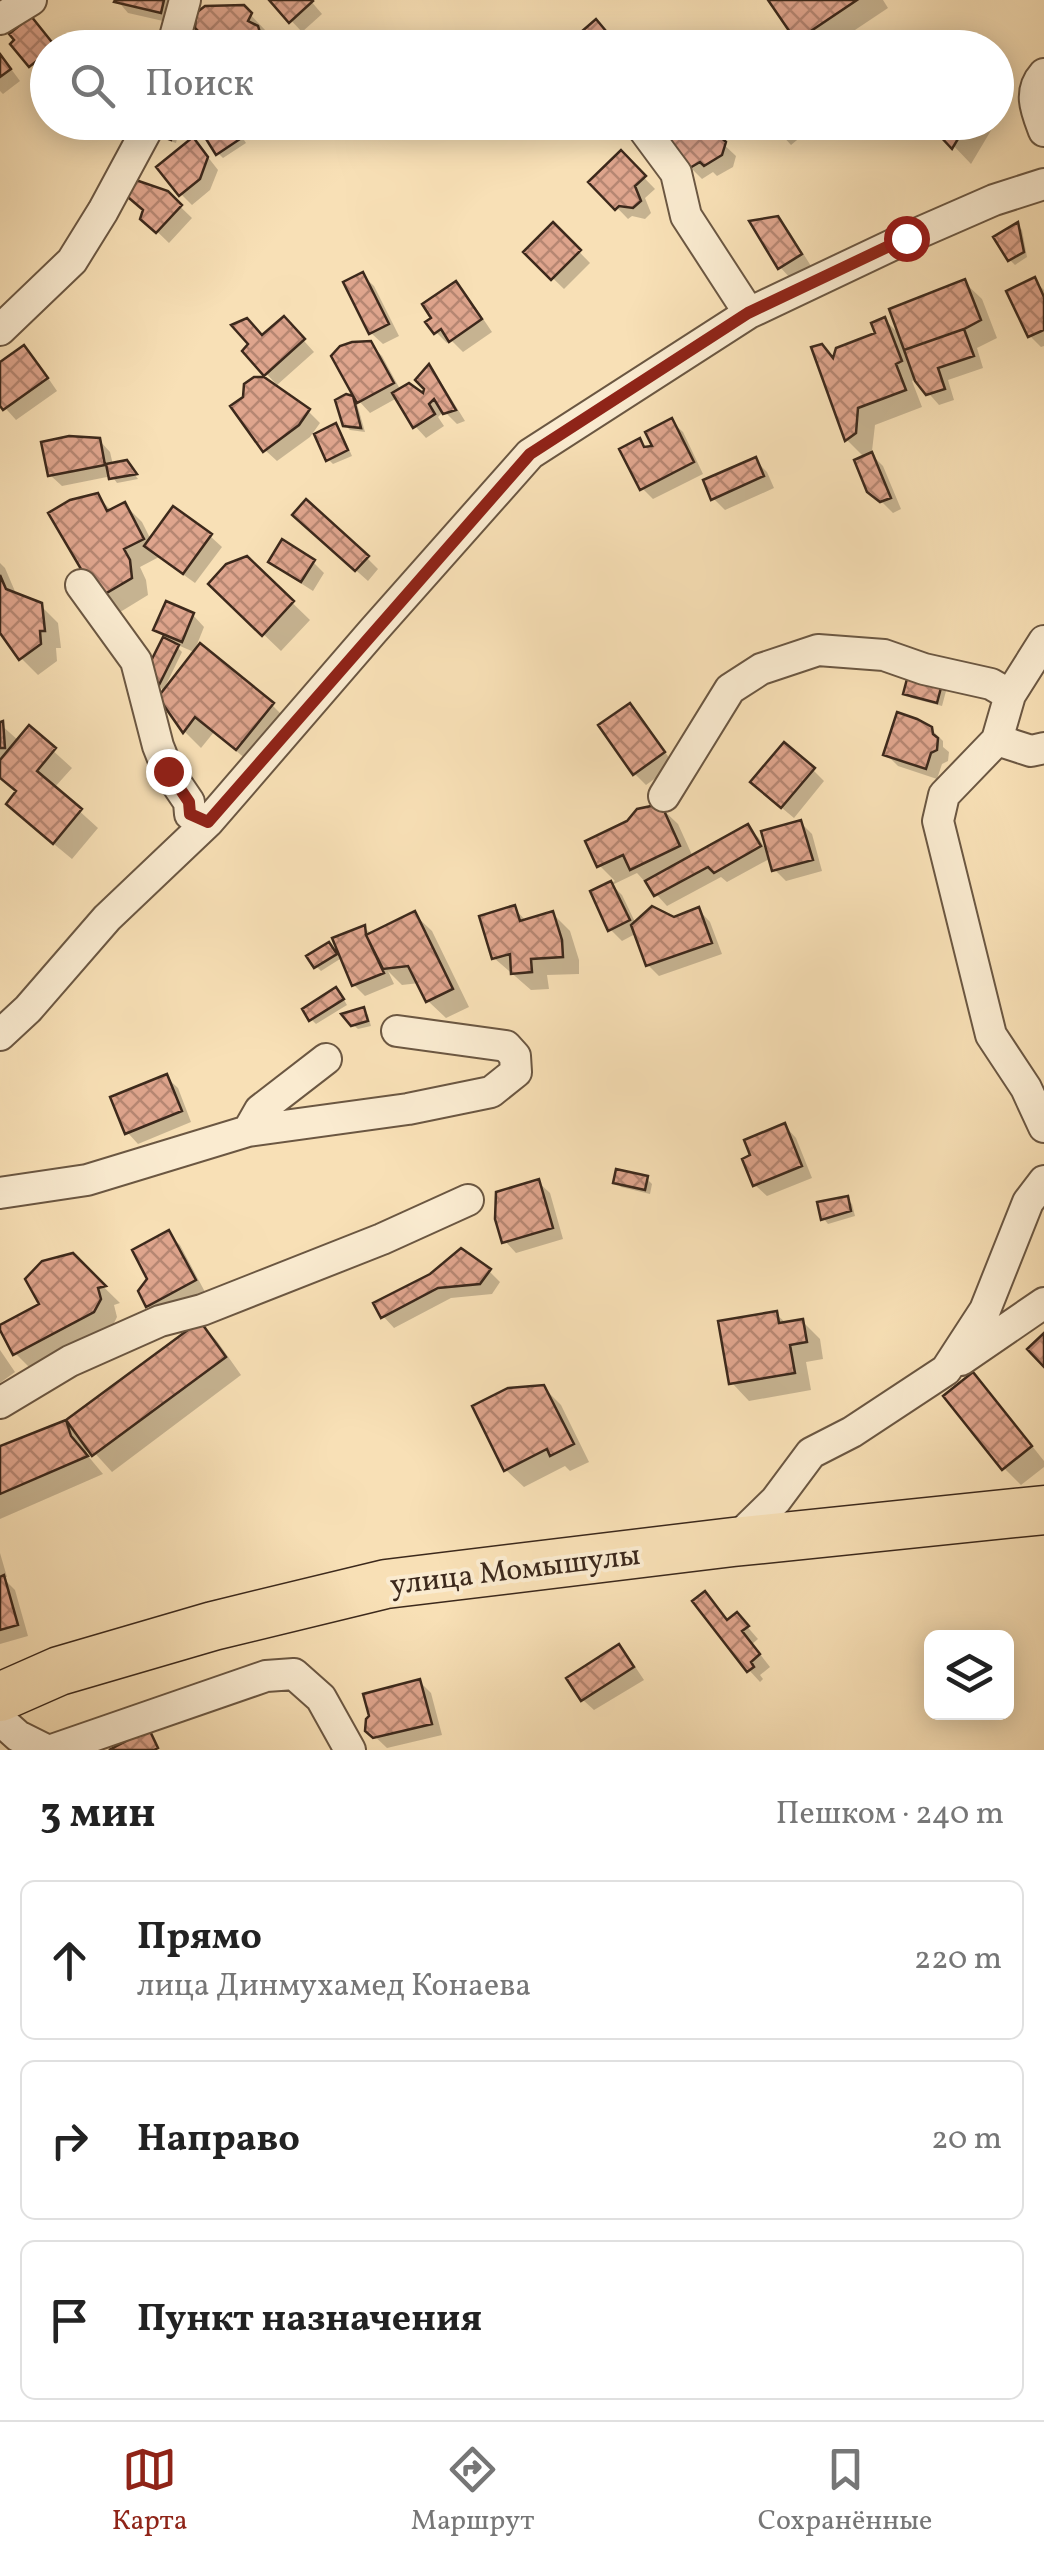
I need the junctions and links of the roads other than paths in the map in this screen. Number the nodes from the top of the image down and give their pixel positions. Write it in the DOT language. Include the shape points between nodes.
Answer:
graph roads {
  1 [pos="31,0"];
  2 [pos="185,0"];
  3 [pos="0,19"];
  4 [pos="177,30"];
  5 [pos="1044,74"];
  6 [pos="1044,132"];
  7 [pos="141,140"];
  8 [pos="651,140"];
  9 [pos="1044,184"];
  10 [pos="748,313"];
  11 [pos="0,330"];
  12 [pos="81,585"];
  13 [pos="1044,641"];
  14 [pos="1010,695"];
  15 [pos="997,740"];
  16 [pos="1044,748"];
  17 [pos="664,796"];
  18 [pos="208,822"];
  19 [pos="397,1031"];
  20 [pos="0,1035"];
  21 [pos="326,1059"];
  22 [pos="1044,1127"];
  23 [pos="248,1131"];
  24 [pos="1044,1181"];
  25 [pos="0,1193"];
  26 [pos="468,1200"];
  27 [pos="1044,1303"];
  28 [pos="946,1370"];
  29 [pos="0,1403"];
  30 [pos="1044,1510"];
  31 [pos="733,1542"];
  32 [pos="0,1697"];
  33 [pos="0,1720"];
  34 [pos="49,1750"];
  35 [pos="350,1750"];
  1 -- 3 [label="street"];
  2 -- 4 [label="street"];
  5 -- 6 [label="street" via="1033,91"];
  7 -- 11 [label="street" via="72,261"];
  8 -- 10 [label="street" via="676,173 686,216"];
  9 -- 10 [label="street" via="924,230"];
  10 -- 18 [label="street" via="530,454"];
  12 -- 18 [label="street" via="136,661 168,771 190,814"];
  13 -- 14 [label="street"];
  14 -- 15 [label="street"];
  14 -- 17 [label="street" via="884,655 818,650 761,669 730,689"];
  15 -- 16 [label="street" via="1031,751"];
  15 -- 22 [label="street" via="944,795 938,822 990,1034"];
  18 -- 20 [label="street"];
  19 -- 23 [label="street" via="506,1046 516,1072 491,1092"];
  21 -- 23 [label="street" via="260,1110"];
  23 -- 25 [label="street" via="87,1180"];
  24 -- 28 [label="street" via="1028,1202 986,1310"];
  26 -- 29 [label="street" via="202,1310 160,1321 70,1361"];
  27 -- 28 [label="street"];
  28 -- 31 [label="street" via="811,1454"];
  30 -- 31 [label="main road, улица Момышулы"];
  31 -- 32 [label="main road, улица Момышулы" via="386,1584 196,1630 60,1671"];
  33 -- 34 [label="street"];
  34 -- 35 [label="street" via="266,1676 294,1674 321,1698"];
}
